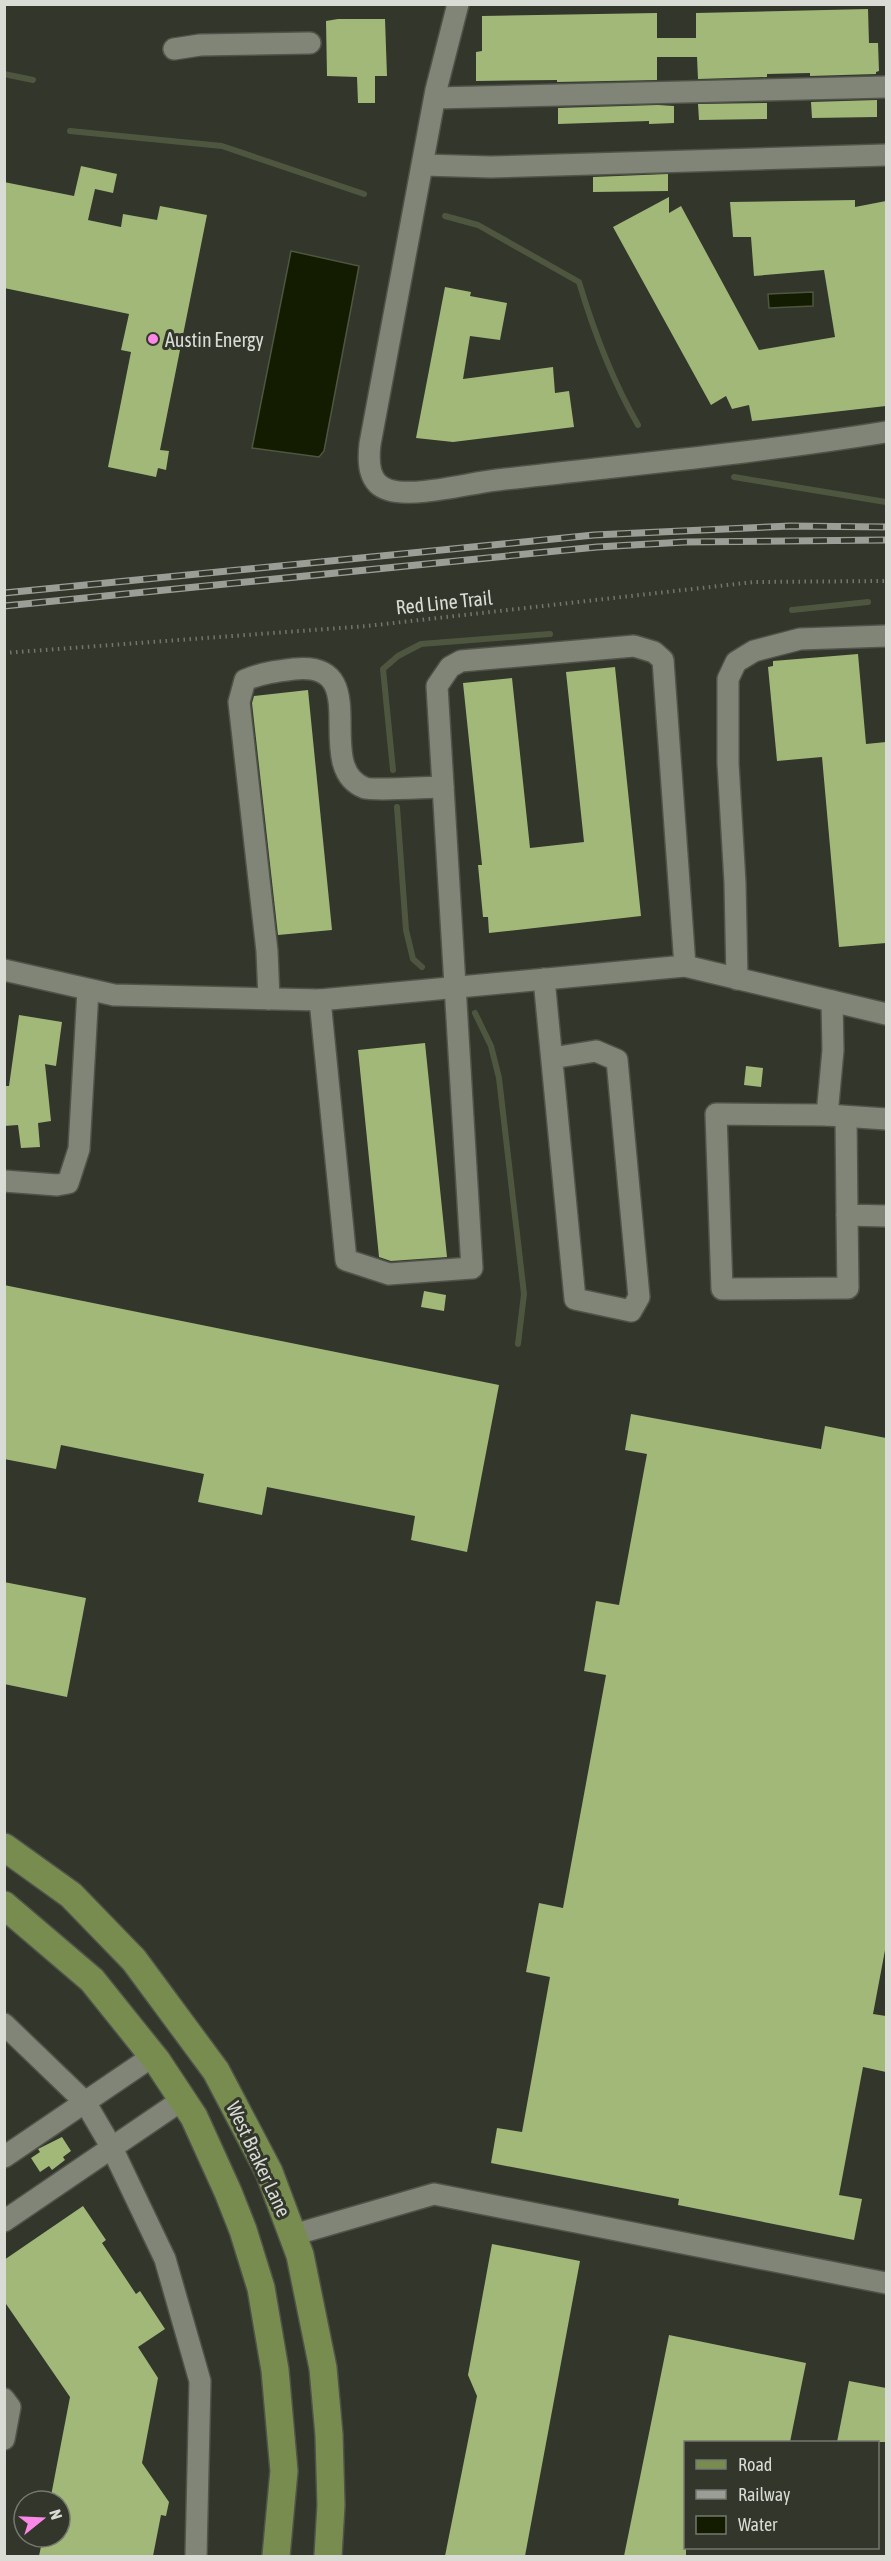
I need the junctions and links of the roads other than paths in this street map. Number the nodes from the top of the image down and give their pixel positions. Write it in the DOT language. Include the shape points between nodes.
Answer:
graph roads {
  1 [pos="458,4"];
  2 [pos="310,43"];
  3 [pos="174,49"];
  4 [pos="886,87"];
  5 [pos="435,98"];
  6 [pos="886,155"];
  7 [pos="424,165"];
  8 [pos="886,432"];
  9 [pos="886,636"];
  10 [pos="443,787"];
  11 [pos="685,966"];
  12 [pos="4,970"];
  13 [pos="544,979"];
  14 [pos="737,979"];
  15 [pos="454,989"];
  16 [pos="88,990"];
  17 [pos="269,999"];
  18 [pos="320,1000"];
  19 [pos="832,1001"];
  20 [pos="886,1014"];
  21 [pos="552,1059"];
  22 [pos="837,1116"];
  23 [pos="886,1119"];
  24 [pos="4,1181"];
  25 [pos="846,1215"];
  26 [pos="886,1216"];
  27 [pos="4,1847"];
  28 [pos="4,1905"];
  29 [pos="4,2024"];
  30 [pos="187,2028"];
  31 [pos="153,2056"];
  32 [pos="216,2071"];
  33 [pos="182,2100"];
  34 [pos="85,2102"];
  35 [pos="112,2148"];
  36 [pos="4,2157"];
  37 [pos="4,2222"];
  38 [pos="293,2235"];
  39 [pos="886,2283"];
  40 [pos="4,2399"];
  41 [pos="4,2439"];
  42 [pos="196,2556"];
  43 [pos="276,2556"];
  44 [pos="328,2556"];
  1 -- 5 [label="street"];
  2 -- 3 [label="street"];
  4 -- 5 [label="street"];
  5 -- 7 [label="street"];
  6 -- 7 [label="street" via="491,167"];
  7 -- 8 [label="street" via="370,444 369,466 378,484 389,490 414,492"];
  9 -- 14 [label="street" via="800,639 754,651 736,662 728,679"];
  10 -- 11 [label="street" via="437,686 450,667 461,662 634,646 654,652 663,660"];
  10 -- 15 [label="street"];
  10 -- 17 [label="street" via="366,788 349,778 343,760 336,684 327,673 310,667 261,673 245,680 238,702"];
  11 -- 13 [label="street"];
  11 -- 14 [label="street"];
  12 -- 16 [label="street"];
  13 -- 15 [label="street"];
  13 -- 21 [label="street"];
  14 -- 19 [label="street"];
  15 -- 18 [label="street"];
  15 -- 18 [label="street" via="472,1268 389,1274 346,1260"];
  16 -- 17 [label="street" via="114,995"];
  16 -- 24 [label="street" via="79,1149 68,1183"];
  17 -- 18 [label="street"];
  19 -- 20 [label="street"];
  19 -- 22 [label="street"];
  21 -- 21 [label="street" via="596,1051 617,1060 639,1297 631,1311 575,1299"];
  22 -- 23 [label="street"];
  22 -- 25 [label="street"];
  22 -- 25 [label="street" via="716,1114 722,1288 848,1288"];
  25 -- 26 [label="street"];
  27 -- 30 [label="main road, West Braker Lane" via="71,1895 134,1960"];
  28 -- 31 [label="main road" via="92,1980"];
  29 -- 34 [label="street"];
  30 -- 31 [label="main road"];
  30 -- 32 [label="main road, West Braker Lane"];
  31 -- 33 [label="main road"];
  31 -- 34 [label="street"];
  32 -- 33 [label="main road"];
  32 -- 38 [label="main road, West Braker Lane" via="269,2172"];
  33 -- 35 [label="street"];
  33 -- 43 [label="main road" via="194,2117 228,2192 261,2288 275,2370 284,2471"];
  34 -- 35 [label="street"];
  34 -- 36 [label="street"];
  35 -- 37 [label="street"];
  35 -- 42 [label="street" via="165,2259 200,2381"];
  38 -- 39 [label="street" via="434,2194"];
  38 -- 44 [label="main road, West Braker Lane" via="309,2291 323,2368 331,2505"];
  40 -- 41 [label="street" via="10,2407"];
}
